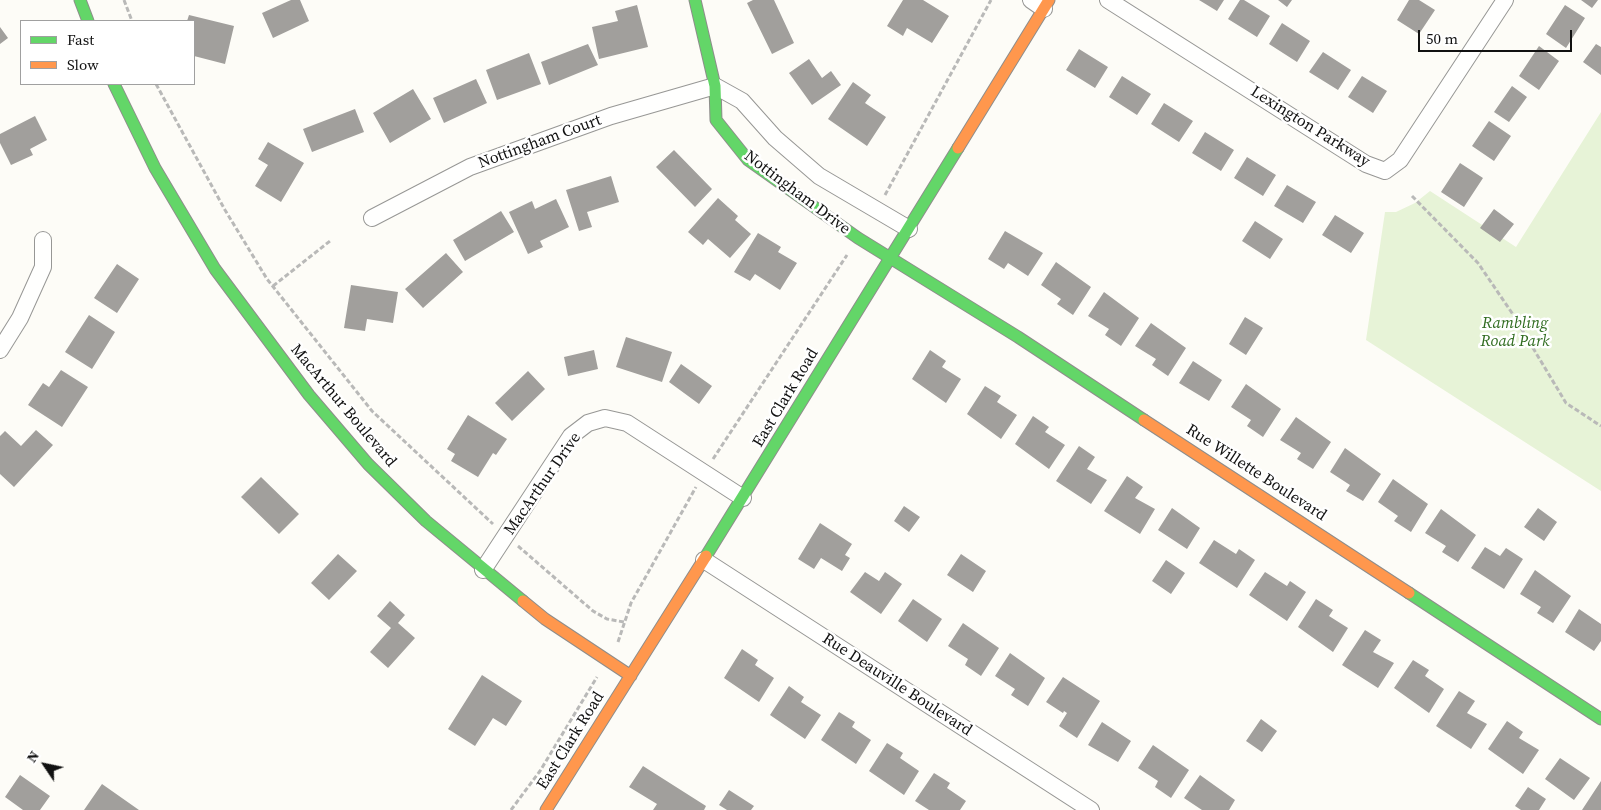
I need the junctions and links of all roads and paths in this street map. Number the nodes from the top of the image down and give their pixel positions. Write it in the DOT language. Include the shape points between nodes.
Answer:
graph roads {
  1 [pos="80,0"];
  2 [pos="124,0"];
  3 [pos="695,0"];
  4 [pos="991,0"];
  5 [pos="1108,0"];
  6 [pos="1505,0"];
  7 [pos="1041,3"];
  8 [pos="88,20"];
  9 [pos="132,20"];
  10 [pos="114,85"];
  11 [pos="157,85"];
  12 [pos="715,86"];
  13 [pos="1412,196"];
  14 [pos="877,210"];
  15 [pos="372,218"];
  16 [pos="909,228"];
  17 [pos="858,238"];
  18 [pos="43,240"];
  19 [pos="330,241"];
  20 [pos="890,258"];
  21 [pos="273,286"];
  22 [pos="0,350"];
  23 [pos="1601,426"];
  24 [pos="704,472"];
  25 [pos="743,498"];
  26 [pos="506,536"];
  27 [pos="704,560"];
  28 [pos="483,570"];
  29 [pos="624,622"];
  30 [pos="607,660"];
  31 [pos="631,676"];
  32 [pos="1601,718"];
  33 [pos="511,810"];
  34 [pos="546,810"];
  35 [pos="1091,810"];
  1 -- 8 [label="street"];
  2 -- 9 [label="path"];
  3 -- 12 [label="street, Nottingham Drive"];
  4 -- 14 [label="path"];
  5 -- 6 [label="street, Lexington Parkway" via="1366,164 1386,172 1400,160"];
  7 -- 16 [label="street, East Clark Road"];
  10 -- 28 [label="street, MacArthur Boulevard" via="155,168 210,261 268,343 368,464"];
  11 -- 21 [label="path" via="225,210"];
  12 -- 14 [label="street, Nottingham Drive" via="742,101 775,138 819,176"];
  12 -- 15 [label="street, Nottingham Court" via="610,116 470,167"];
  12 -- 17 [label="street, Nottingham Drive" via="716,120 748,160"];
  13 -- 23 [label="path" via="1478,263 1566,403"];
  14 -- 16 [label="street, Nottingham Drive"];
  16 -- 20 [label="street, East Clark Road"];
  17 -- 20 [label="street, Nottingham Drive"];
  17 -- 24 [label="path"];
  18 -- 22 [label="street" via="43,267 20,318"];
  19 -- 21 [label="path"];
  20 -- 25 [label="street, East Clark Road"];
  20 -- 32 [label="street, Rue Willette Boulevard" via="1018,336"];
  21 -- 26 [label="path" via="372,411"];
  24 -- 25 [label="street, MacArthur Drive"];
  24 -- 26 [label="street, MacArthur Drive" via="627,423 605,418 588,423 571,436"];
  24 -- 29 [label="path"];
  25 -- 27 [label="street, East Clark Road"];
  26 -- 28 [label="street, MacArthur Drive"];
  26 -- 29 [label="path" via="593,611 607,619"];
  27 -- 31 [label="street, East Clark Road"];
  27 -- 35 [label="street, Rue Deauville Boulevard"];
  28 -- 30 [label="street, MacArthur Boulevard" via="545,619"];
  29 -- 30 [label="path" via="622,635"];
  30 -- 31 [label="street, MacArthur Boulevard"];
  30 -- 33 [label="path" via="540,771"];
  31 -- 34 [label="street, East Clark Road"];
}
